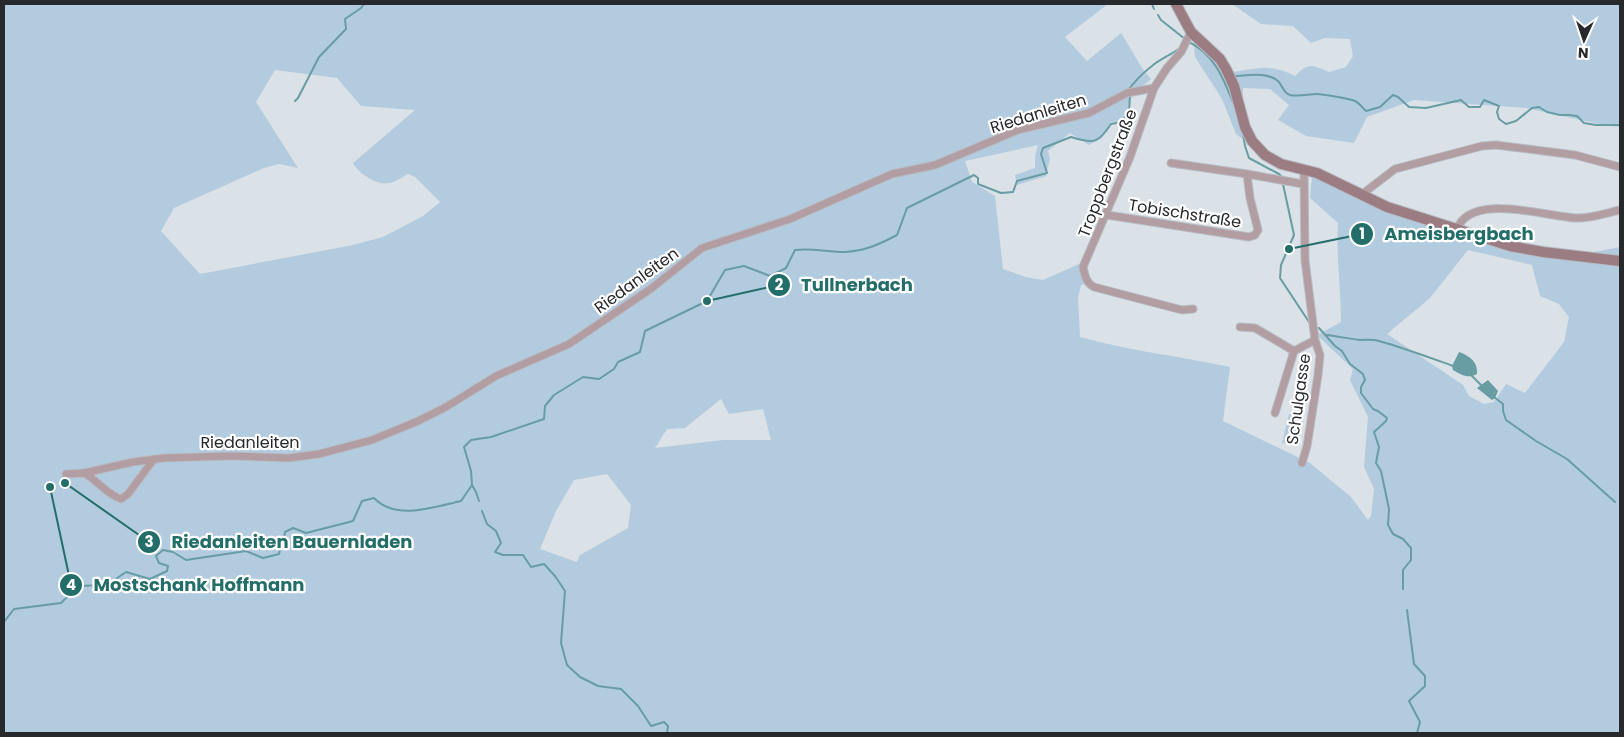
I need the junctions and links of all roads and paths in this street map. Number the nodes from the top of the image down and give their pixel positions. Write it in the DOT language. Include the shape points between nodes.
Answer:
graph roads {
  1 [pos="1176,4"];
  2 [pos="1190,35"];
  3 [pos="1154,88"];
  4 [pos="1172,163"];
  5 [pos="1620,167"];
  6 [pos="1304,170"];
  7 [pos="1247,174"];
  8 [pos="1303,184"];
  9 [pos="1361,195"];
  10 [pos="1620,210"];
  11 [pos="1107,215"];
  12 [pos="1457,229"];
  13 [pos="1620,261"];
  14 [pos="1193,309"];
  15 [pos="1240,327"];
  16 [pos="1316,340"];
  17 [pos="1294,351"];
  18 [pos="1275,413"];
  19 [pos="154,459"];
  20 [pos="1302,463"];
  21 [pos="84,473"];
  22 [pos="66,474"];
  1 -- 2 [label="street"];
  2 -- 3 [label="street"];
  2 -- 6 [label="street" via="1220,59 1230,76 1252,141 1265,155 1281,164"];
  3 -- 11 [label="street, Troppbergstraße"];
  3 -- 19 [label="street, Riedanleiten" via="1130,92 1089,113 1018,130 935,165 892,174 790,219 702,248 645,293 569,344 496,376 439,410 386,435 348,447 289,458"];
  4 -- 7 [label="street"];
  5 -- 9 [label="street" via="1575,155 1482,146 1395,169"];
  6 -- 8 [label="street, Schulgasse"];
  6 -- 9 [label="street"];
  7 -- 8 [label="street"];
  7 -- 11 [label="street, Tobischstraße" via="1258,230 1249,237"];
  8 -- 16 [label="street, Schulgasse" via="1305,260"];
  9 -- 12 [label="street" via="1387,207"];
  10 -- 12 [label="street" via="1576,218 1496,207 1466,215"];
  11 -- 14 [label="street, Troppbergstraße" via="1083,267 1086,280 1094,287 1182,310"];
  12 -- 13 [label="street" via="1510,246"];
  15 -- 17 [label="street, Schulgasse" via="1255,328"];
  16 -- 17 [label="street, Schulgasse"];
  16 -- 20 [label="street, Schulgasse" via="1320,355 1318,375"];
  17 -- 18 [label="street, Schulgasse"];
  19 -- 21 [label="street, Riedanleiten"];
  19 -- 21 [label="street" via="121,499"];
  21 -- 22 [label="street, Riedanleiten"];
}
